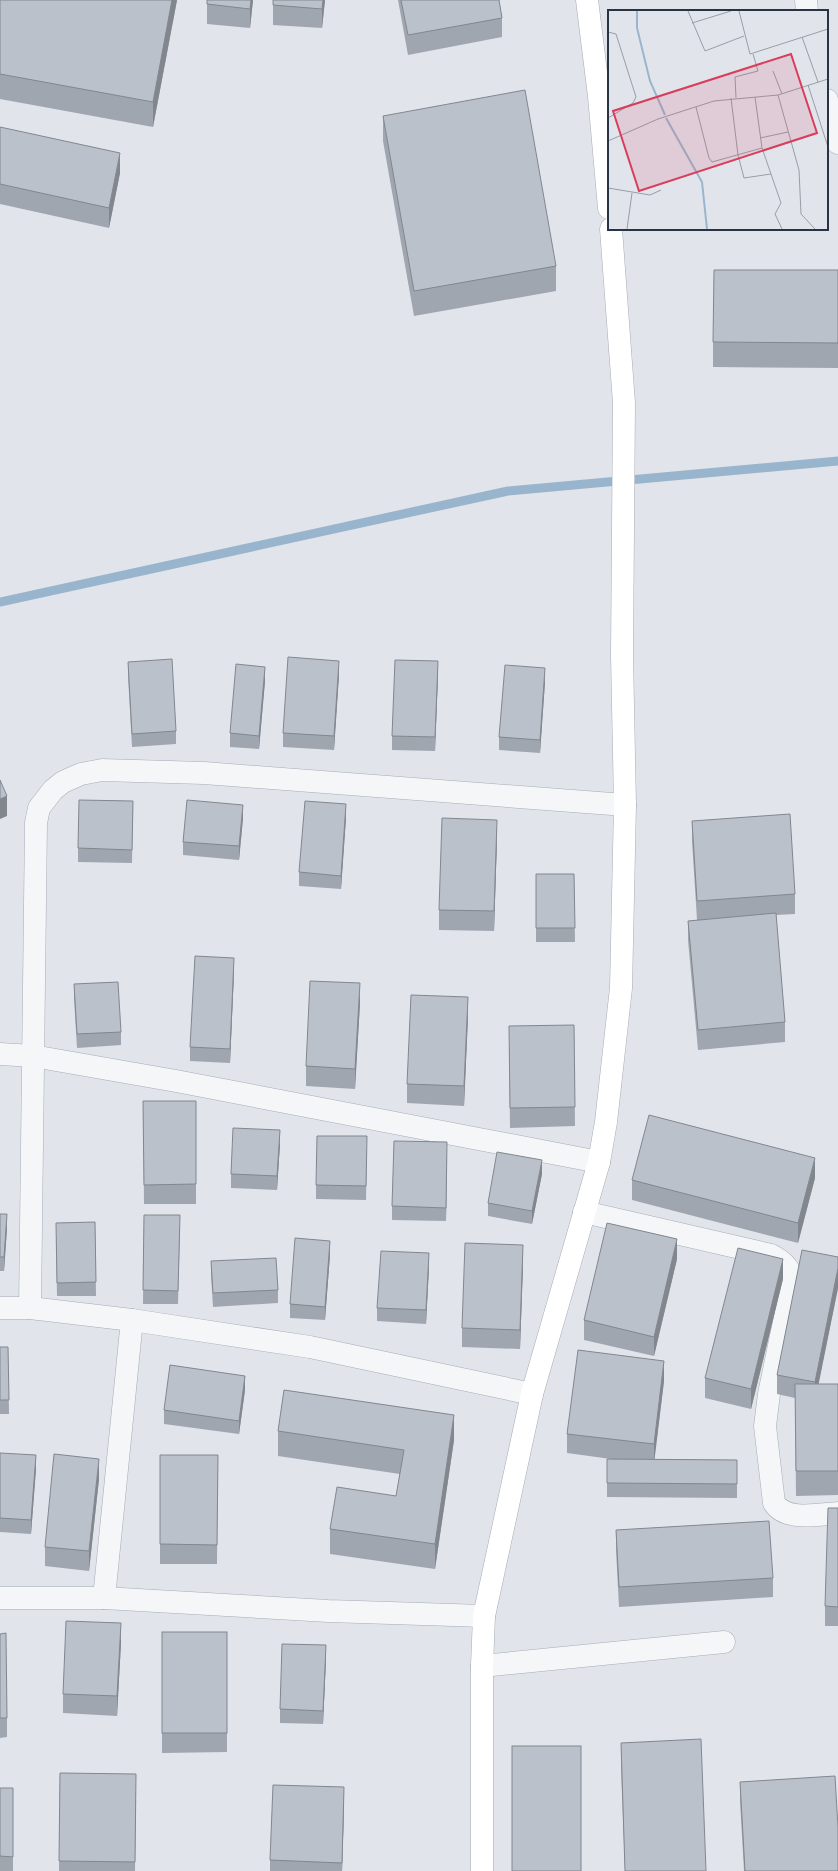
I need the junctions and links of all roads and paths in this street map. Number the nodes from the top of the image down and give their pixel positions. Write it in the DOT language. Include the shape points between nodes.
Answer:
graph roads {
  1 [pos="587,0"];
  2 [pos="806,0"];
  3 [pos="807,10"];
  4 [pos="828,104"];
  5 [pos="838,143"];
  6 [pos="608,197"];
  7 [pos="611,230"];
  8 [pos="626,805"];
  9 [pos="0,1054"];
  10 [pos="33,1056"];
  11 [pos="599,1162"];
  12 [pos="584,1212"];
  13 [pos="0,1308"];
  14 [pos="30,1308"];
  15 [pos="132,1320"];
  16 [pos="532,1394"];
  17 [pos="838,1513"];
  18 [pos="0,1598"];
  19 [pos="104,1598"];
  20 [pos="484,1616"];
  21 [pos="724,1642"];
  22 [pos="482,1666"];
  23 [pos="482,1871"];
  1 -- 6 [label="street"];
  2 -- 3 [label="street"];
  4 -- 5 [label="street"];
  7 -- 8 [label="street" via="624,403 622,655"];
  8 -- 10 [label="street" via="204,773 102,770 81,774 63,782 46,797 39,808 36,823"];
  8 -- 11 [label="street" via="621,988"];
  9 -- 10 [label="street"];
  10 -- 11 [label="street"];
  10 -- 14 [label="street"];
  11 -- 12 [label="street"];
  12 -- 16 [label="street"];
  12 -- 17 [label="street" via="771,1255 785,1264 792,1277 792,1283 769,1394 765,1426 774,1503 777,1508 796,1515"];
  13 -- 14 [label="street"];
  14 -- 15 [label="street"];
  15 -- 16 [label="street" via="310,1347"];
  15 -- 19 [label="street"];
  16 -- 20 [label="street"];
  18 -- 19 [label="street"];
  19 -- 20 [label="street" via="328,1611"];
  20 -- 22 [label="street"];
  21 -- 22 [label="street"];
  22 -- 23 [label="street"];
}
